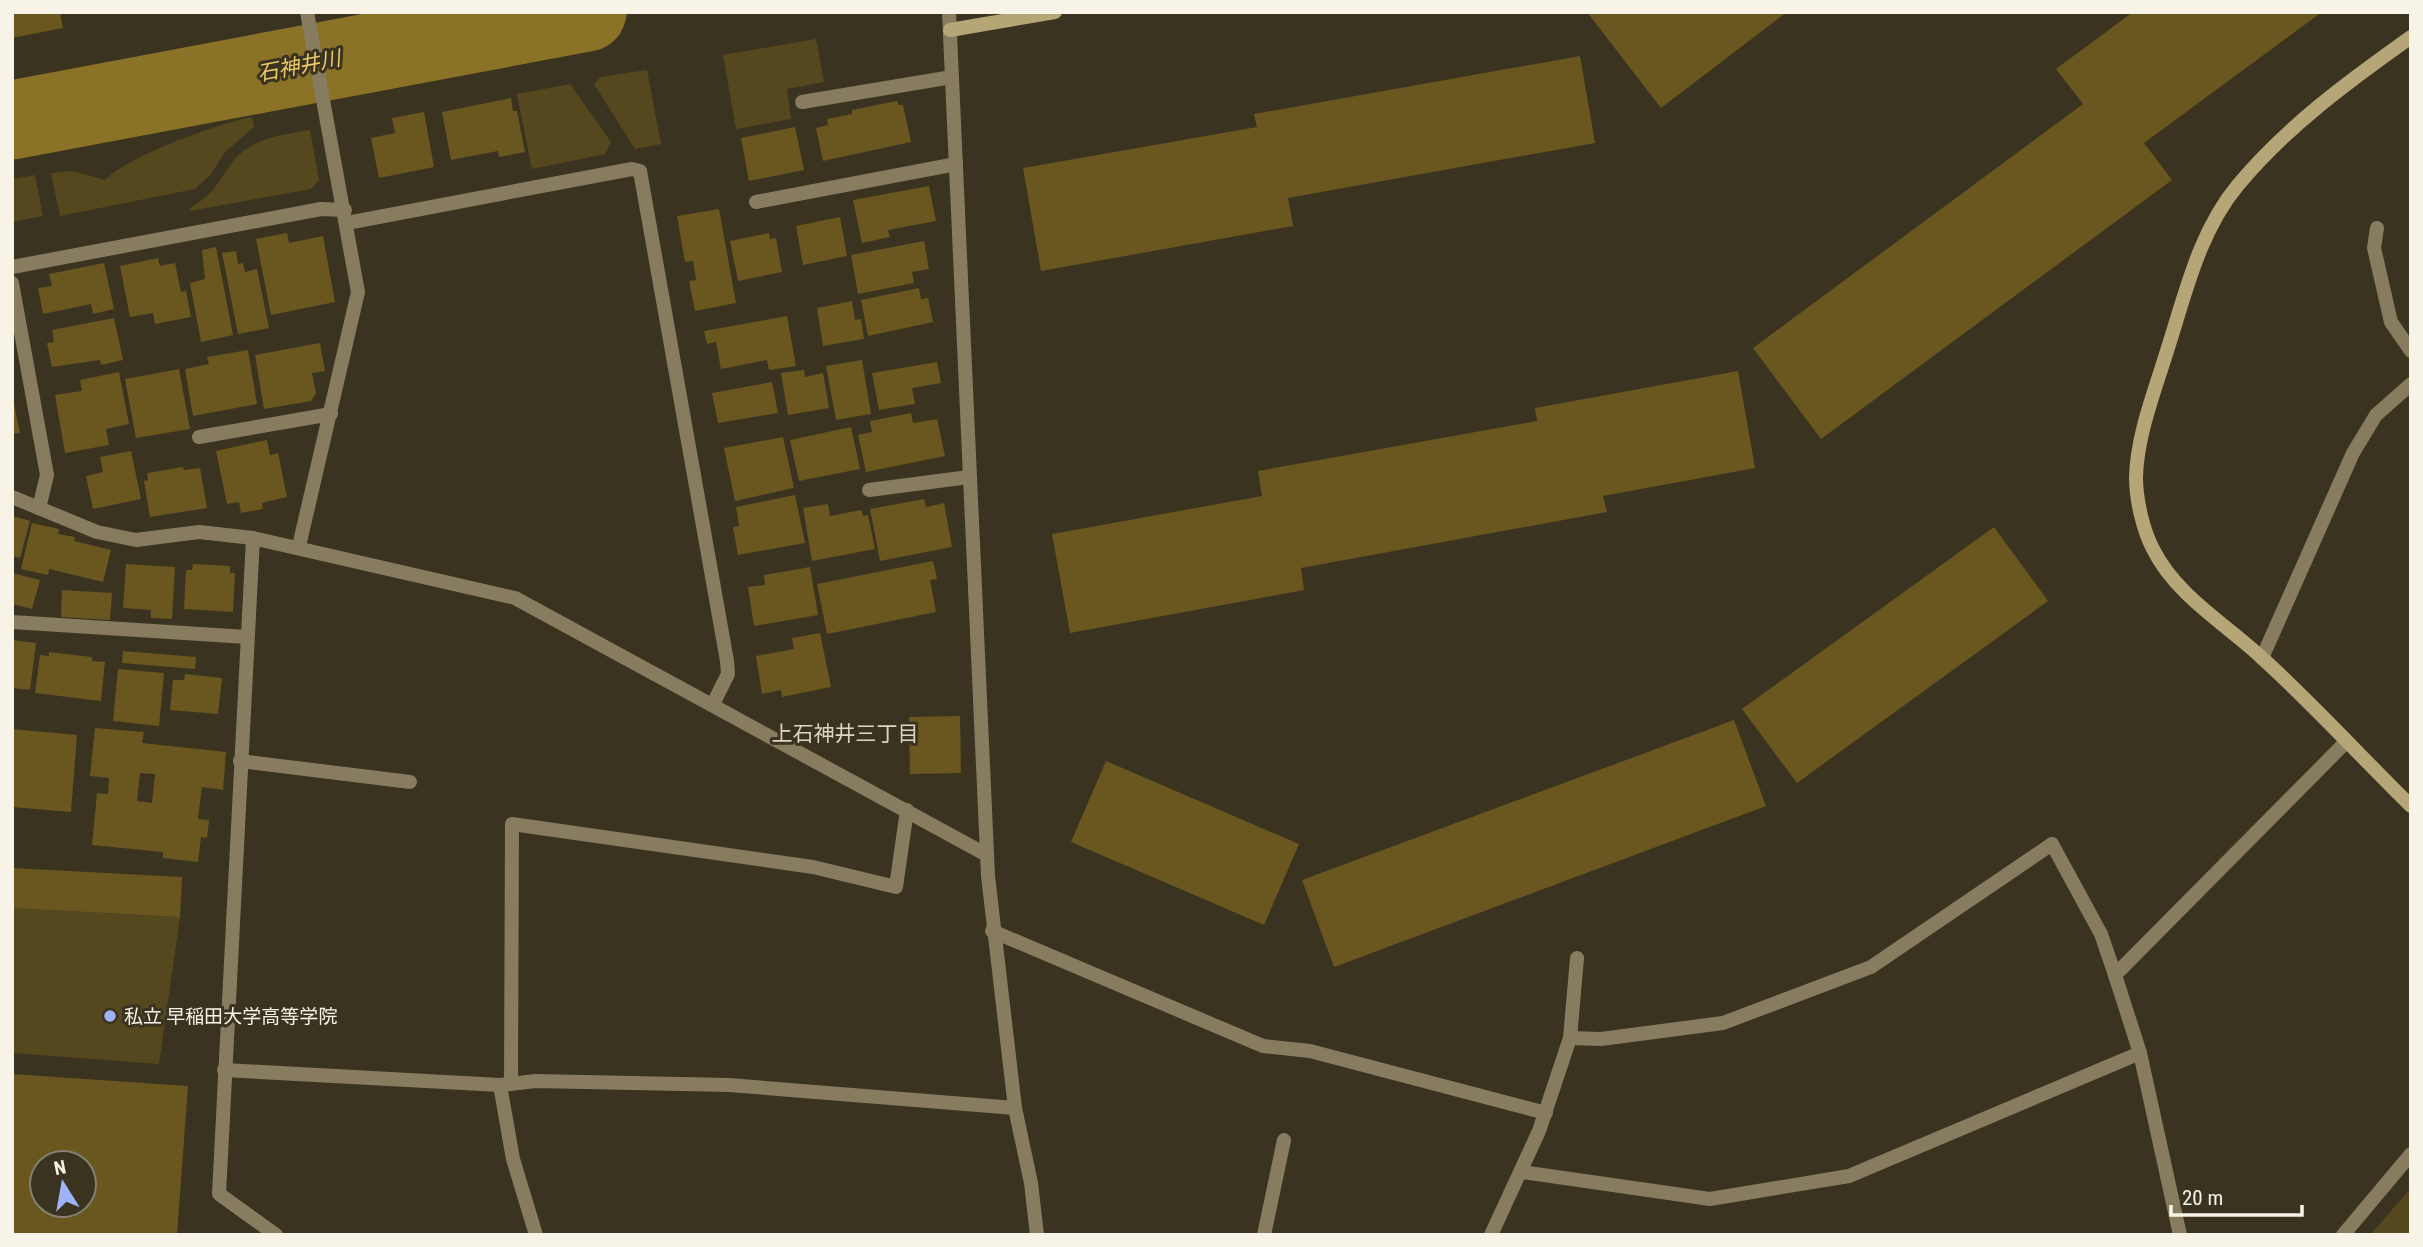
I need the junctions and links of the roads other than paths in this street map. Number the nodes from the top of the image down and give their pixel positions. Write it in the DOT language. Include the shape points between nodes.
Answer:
graph roads {
  1 [pos="949,12"];
  2 [pos="1055,12"];
  3 [pos="307,14"];
  4 [pos="950,30"];
  5 [pos="2411,37"];
  6 [pos="952,76"];
  7 [pos="802,102"];
  8 [pos="956,164"];
  9 [pos="756,202"];
  10 [pos="346,217"];
  11 [pos="2377,228"];
  12 [pos="12,267"];
  13 [pos="12,282"];
  14 [pos="2411,351"];
  15 [pos="2411,384"];
  16 [pos="331,414"];
  17 [pos="198,437"];
  18 [pos="969,477"];
  19 [pos="869,490"];
  20 [pos="12,496"];
  21 [pos="39,509"];
  22 [pos="253,538"];
  23 [pos="299,546"];
  24 [pos="12,622"];
  25 [pos="247,637"];
  26 [pos="2262,658"];
  27 [pos="713,704"];
  28 [pos="2346,742"];
  29 [pos="240,761"];
  30 [pos="410,782"];
  31 [pos="2411,806"];
  32 [pos="907,810"];
  33 [pos="987,855"];
  34 [pos="992,931"];
  35 [pos="1577,958"];
  36 [pos="2115,975"];
  37 [pos="1570,1038"];
  38 [pos="2140,1053"];
  39 [pos="224,1070"];
  40 [pos="505,1084"];
  41 [pos="1015,1108"];
  42 [pos="1546,1112"];
  43 [pos="1284,1140"];
  44 [pos="2411,1154"];
  45 [pos="1522,1172"];
  46 [pos="276,1235"];
  47 [pos="536,1235"];
  48 [pos="1037,1235"];
  49 [pos="1264,1235"];
  50 [pos="1491,1235"];
  51 [pos="2180,1235"];
  52 [pos="2343,1235"];
  1 -- 4 [label="street"];
  2 -- 4 [label="street"];
  3 -- 10 [label="street"];
  4 -- 6 [label="street"];
  5 -- 26 [label="street" via="2318,107 2236,186 2210,226 2194,264 2149,410 2136,478 2141,516 2152,548 2171,579"];
  6 -- 7 [label="street"];
  6 -- 8 [label="street"];
  8 -- 9 [label="street"];
  8 -- 18 [label="street"];
  10 -- 12 [label="street" via="321,209"];
  10 -- 16 [label="street" via="359,292"];
  10 -- 27 [label="street" via="640,171 727,661 728,674"];
  11 -- 14 [label="street" via="2374,248 2391,322"];
  13 -- 21 [label="street" via="47,475"];
  15 -- 26 [label="street" via="2376,415 2353,453"];
  16 -- 17 [label="street"];
  16 -- 23 [label="street"];
  18 -- 19 [label="street"];
  18 -- 33 [label="street"];
  20 -- 21 [label="street"];
  21 -- 22 [label="street" via="97,532 136,540 199,532"];
  22 -- 23 [label="street"];
  22 -- 25 [label="street"];
  23 -- 27 [label="street" via="515,598"];
  24 -- 25 [label="street"];
  25 -- 29 [label="street"];
  26 -- 28 [label="street"];
  27 -- 32 [label="street"];
  28 -- 31 [label="street"];
  28 -- 36 [label="street"];
  29 -- 30 [label="street"];
  29 -- 39 [label="street"];
  32 -- 33 [label="street"];
  32 -- 40 [label="street" via="896,887 813,867 512,824"];
  33 -- 34 [label="street"];
  34 -- 41 [label="street"];
  34 -- 42 [label="street" via="1263,1045 1310,1051"];
  35 -- 37 [label="street"];
  36 -- 37 [label="street" via="2101,934 2052,844 1871,968 1723,1023"];
  36 -- 38 [label="street"];
  37 -- 42 [label="street"];
  38 -- 45 [label="street" via="1849,1177 1710,1199"];
  38 -- 51 [label="street"];
  39 -- 40 [label="street"];
  39 -- 46 [label="street" via="219,1194"];
  40 -- 41 [label="street" via="729,1085"];
  40 -- 47 [label="street" via="513,1159"];
  41 -- 48 [label="street"];
  42 -- 45 [label="street"];
  43 -- 49 [label="street"];
  44 -- 52 [label="street"];
  45 -- 50 [label="street"];
}
